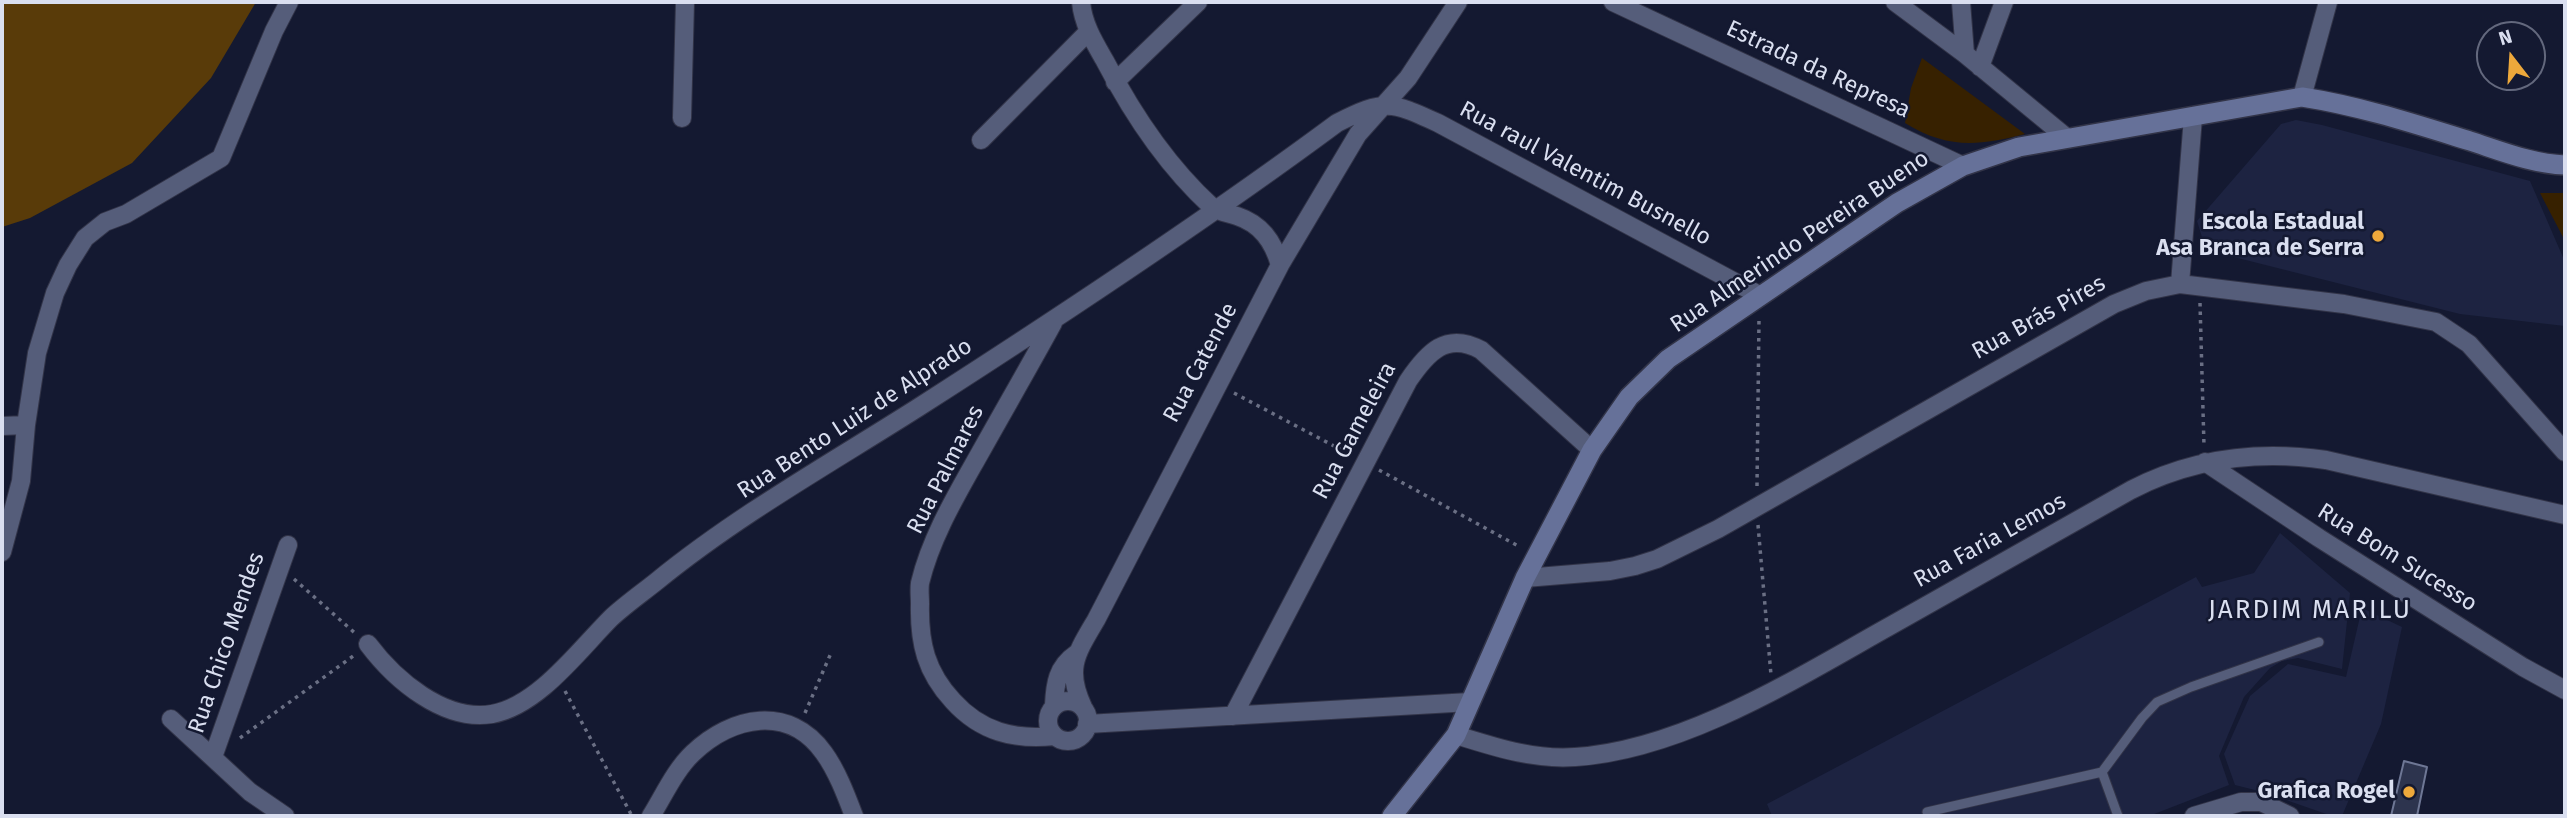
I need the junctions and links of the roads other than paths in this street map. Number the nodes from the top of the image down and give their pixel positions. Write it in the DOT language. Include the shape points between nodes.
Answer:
graph roads {
  1 [pos="289,2"];
  2 [pos="685,2"];
  3 [pos="1081,2"];
  4 [pos="1198,2"];
  5 [pos="1458,2"];
  6 [pos="1614,2"];
  7 [pos="1895,2"];
  8 [pos="1961,2"];
  9 [pos="2004,2"];
  10 [pos="2328,2"];
  11 [pos="1089,31"];
  12 [pos="1965,54"];
  13 [pos="1980,67"];
  14 [pos="1115,82"];
  15 [pos="2302,97"];
  16 [pos="1384,104"];
  17 [pos="2193,117"];
  18 [pos="682,118"];
  19 [pos="2067,138"];
  20 [pos="981,140"];
  21 [pos="2565,165"];
  22 [pos="1963,166"];
  23 [pos="1215,210"];
  24 [pos="1280,265"];
  25 [pos="2180,284"];
  26 [pos="1759,295"];
  27 [pos="1055,320"];
  28 [pos="26,425"];
  29 [pos="2,426"];
  30 [pos="1592,450"];
  31 [pos="2565,452"];
  32 [pos="2205,462"];
  33 [pos="2565,515"];
  34 [pos="288,545"];
  35 [pos="2,552"];
  36 [pos="1525,578"];
  37 [pos="2319,642"];
  38 [pos="368,645"];
  39 [pos="1076,654"];
  40 [pos="2565,690"];
  41 [pos="1470,702"];
  42 [pos="1055,705"];
  43 [pos="1085,716"];
  44 [pos="1233,716"];
  45 [pos="171,719"];
  46 [pos="1456,735"];
  47 [pos="1054,736"];
  48 [pos="213,758"];
  49 [pos="2102,772"];
  50 [pos="1927,812"];
  51 [pos="285,816"];
  52 [pos="651,816"];
  53 [pos="854,816"];
  54 [pos="1393,816"];
  55 [pos="2118,816"];
  56 [pos="2194,816"];
  57 [pos="2290,816"];
  1 -- 28 [label="street" via="221,158 85,237 55,293 37,352"];
  2 -- 18 [label="street"];
  3 -- 11 [label="street"];
  4 -- 14 [label="street"];
  5 -- 16 [label="street, Rua Catende" via="1427,51"];
  6 -- 22 [label="street, Estrada da Represa"];
  7 -- 12 [label="street"];
  8 -- 12 [label="street"];
  9 -- 13 [label="street"];
  10 -- 15 [label="street"];
  11 -- 14 [label="street"];
  11 -- 20 [label="street"];
  12 -- 13 [label="street"];
  13 -- 19 [label="street"];
  14 -- 23 [label="street" via="1161,152"];
  15 -- 17 [label="main road, Rua Almerindo Pereira Bueno"];
  15 -- 21 [label="main road, Rua Almerindo Pereira Bueno" via="2347,105 2533,160"];
  16 -- 23 [label="street, Rua Bento Luiz de Alprado" via="1338,123"];
  16 -- 24 [label="street, Rua Catende" via="1358,134"];
  16 -- 26 [label="street, Rua raul Valentim Busnello" via="1438,122"];
  17 -- 19 [label="main road, Rua Almerindo Pereira Bueno"];
  17 -- 25 [label="street"];
  19 -- 22 [label="main road, Rua Almerindo Pereira Bueno" via="2018,147"];
  22 -- 26 [label="main road, Rua Almerindo Pereira Bueno" via="1896,203"];
  23 -- 24 [label="street" via="1253,222 1276,250"];
  23 -- 27 [label="street, Rua Bento Luiz de Alprado"];
  24 -- 39 [label="street, Rua Catende"];
  25 -- 31 [label="street, Rua Brás Pires" via="2344,304 2436,322 2469,344"];
  25 -- 36 [label="street, Rua Brás Pires" via="2114,304 1718,529 1657,559 1610,571"];
  26 -- 30 [label="main road, Rua Almerindo Pereira Bueno" via="1648,376"];
  27 -- 38 [label="street, Rua Bento Luiz de Alprado" via="667,573 614,615 523,703 491,714 450,710 395,674"];
  27 -- 47 [label="street, Rua Palmares" via="952,504 919,585 918,623 924,655 944,691 980,725 1012,736"];
  28 -- 29 [label="street"];
  28 -- 35 [label="street" via="21,481"];
  30 -- 36 [label="main road, Rua Almerindo Pereira Bueno"];
  30 -- 44 [label="street, Rua Gameleira" via="1481,350 1450,343 1429,354 1408,381"];
  32 -- 33 [label="street, Rua Faria Lemos" via="2264,455 2326,460"];
  32 -- 40 [label="street, Rua Bom Sucesso"];
  32 -- 46 [label="street, Rua Faria Lemos" via="2150,481 1824,663 1655,743 1556,758 1528,756"];
  34 -- 48 [label="street, Rua Chico Mendes"];
  36 -- 41 [label="main road, Rua Almerindo Pereira Bueno"];
  37 -- 49 [label="lane" via="2157,702"];
  39 -- 42 [label="street, Rua Catende" via="1060,671"];
  39 -- 43 [label="street, Rua Catende" via="1072,672"];
  41 -- 44 [label="street, Rua Palmares"];
  41 -- 46 [label="main road, Rua Almerindo Pereira Bueno"];
  42 -- 43 [label="street, Rua Palmares" via="1072,701"];
  42 -- 47 [label="street" via="1048,718"];
  43 -- 44 [label="street, Rua Palmares"];
  43 -- 47 [label="street, Rua Palmares" via="1080,736 1074,740"];
  45 -- 48 [label="street"];
  46 -- 54 [label="main road, Rua Almerindo Pereira Bueno"];
  48 -- 51 [label="street"];
  49 -- 50 [label="lane"];
  49 -- 55 [label="lane"];
  52 -- 53 [label="street" via="693,753 723,731 772,719 798,727 823,752"];
  56 -- 57 [label="street" via="2241,802 2261,802"];
}
